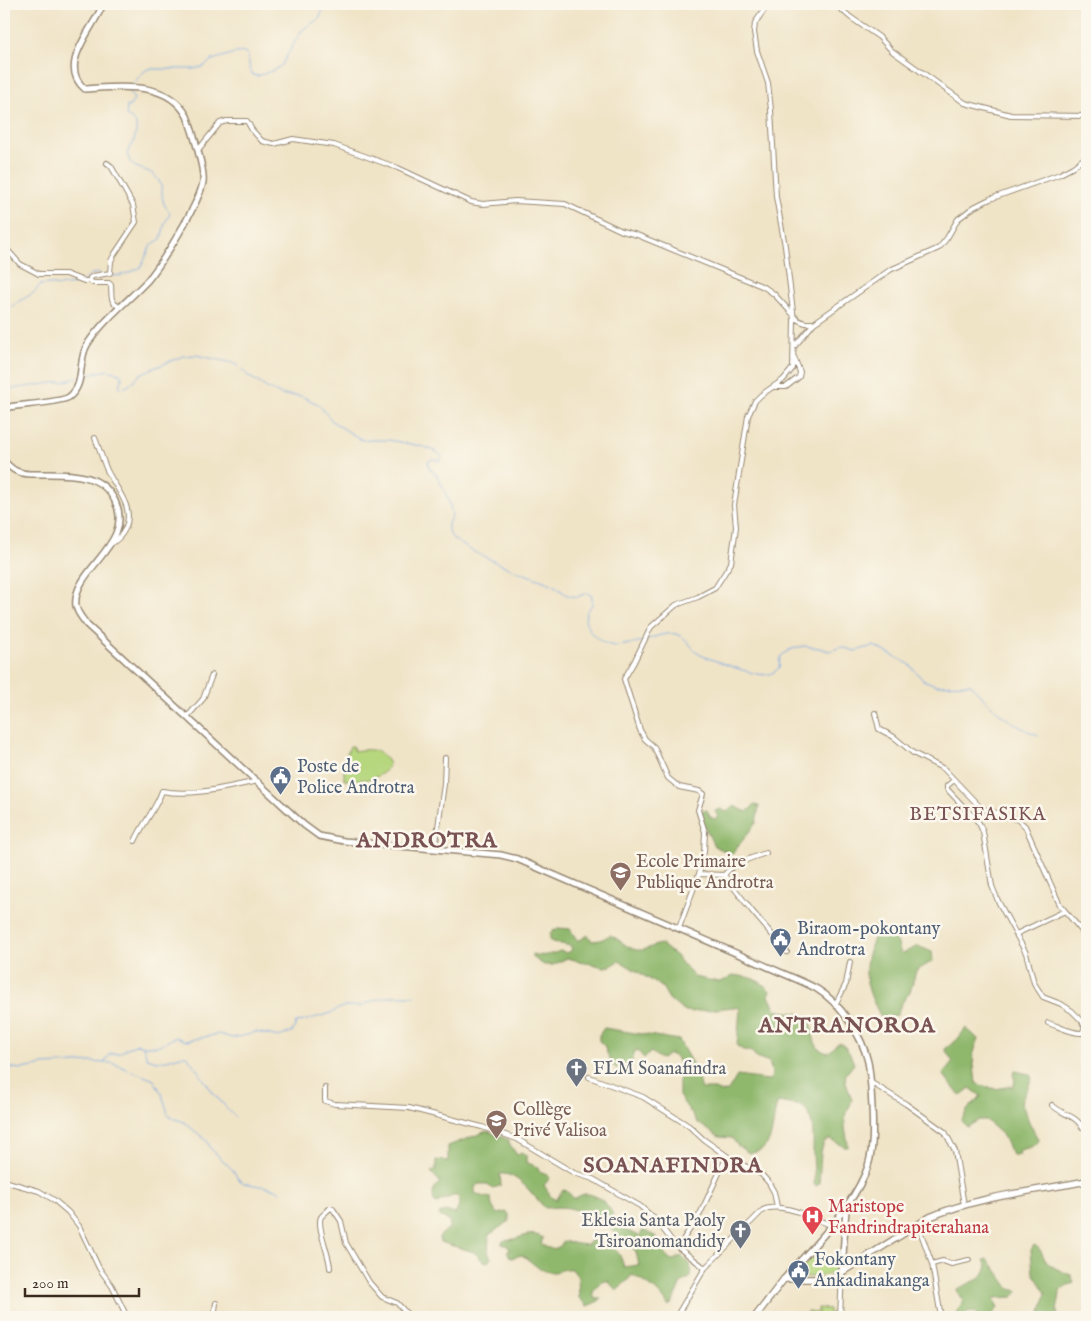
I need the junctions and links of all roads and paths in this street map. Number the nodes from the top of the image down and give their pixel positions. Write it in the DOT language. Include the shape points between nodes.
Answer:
graph roads {
  1 [pos="103,4"];
  2 [pos="764,4"];
  3 [pos="835,4"];
  4 [pos="1087,116"];
  5 [pos="197,151"];
  6 [pos="1087,156"];
  7 [pos="108,164"];
  8 [pos="4,246"];
  9 [pos="90,281"];
  10 [pos="120,307"];
  11 [pos="793,314"];
  12 [pos="814,323"];
  13 [pos="794,348"];
  14 [pos="793,356"];
  15 [pos="773,387"];
  16 [pos="4,409"];
  17 [pos="95,438"];
  18 [pos="4,461"];
  19 [pos="109,545"];
  20 [pos="212,675"];
  21 [pos="875,713"];
  22 [pos="187,717"];
  23 [pos="445,758"];
  24 [pos="954,780"];
  25 [pos="258,781"];
  26 [pos="136,841"];
  27 [pos="435,849"];
  28 [pos="766,853"];
  29 [pos="699,874"];
  30 [pos="724,875"];
  31 [pos="1065,911"];
  32 [pos="679,928"];
  33 [pos="1016,934"];
  34 [pos="1087,943"];
  35 [pos="787,952"];
  36 [pos="850,962"];
  37 [pos="835,1005"];
  38 [pos="1048,1023"];
  39 [pos="589,1077"];
  40 [pos="870,1082"];
  41 [pos="325,1088"];
  42 [pos="1052,1105"];
  43 [pos="1087,1129"];
  44 [pos="728,1156"];
  45 [pos="4,1181"];
  46 [pos="1087,1181"];
  47 [pos="964,1205"];
  48 [pos="777,1207"];
  49 [pos="846,1208"];
  50 [pos="831,1225"];
  51 [pos="918,1225"];
  52 [pos="682,1248"];
  53 [pos="969,1260"];
  54 [pos="932,1264"];
  55 [pos="796,1266"];
  56 [pos="330,1268"];
  57 [pos="705,1268"];
  58 [pos="842,1272"];
  59 [pos="784,1279"];
  60 [pos="800,1279"];
  61 [pos="216,1303"];
  62 [pos="127,1317"];
  63 [pos="214,1317"];
  64 [pos="410,1317"];
  65 [pos="676,1317"];
  66 [pos="755,1317"];
  67 [pos="840,1317"];
  68 [pos="941,1317"];
  1 -- 5 [label="street" via="84,36 76,58 74,71 77,83 85,89 137,86 163,94 183,108"];
  2 -- 11 [label="street" via="754,32 768,83 776,197 786,246"];
  3 -- 4 [label="street" via="965,103 1011,115"];
  5 -- 10 [label="street" via="204,180 200,194 168,252 148,280"];
  5 -- 11 [label="street" via="220,123 241,120 247,121 262,141 274,144 293,139 334,145 398,168 471,202 565,204 622,231 637,234 764,287"];
  6 -- 12 [label="street" via="1060,174 974,206 958,219 939,248 890,270"];
  7 -- 9 [label="street" via="133,205 136,222 111,260 110,273 93,276"];
  8 -- 9 [label="street" via="20,264 39,274 66,274"];
  9 -- 10 [label="street" via="109,283 112,302"];
  10 -- 16 [label="street" via="87,345 76,391 67,399"];
  11 -- 12 [label="street" via="805,323"];
  11 -- 13 [label="street"];
  12 -- 13 [label="street"];
  13 -- 14 [label="street"];
  14 -- 15 [label="street" via="793,368"];
  14 -- 15 [label="street" via="800,372 798,377 786,386"];
  15 -- 29 [label="street" via="761,395 748,416 734,505 736,527 731,563 715,588 676,605 651,627 624,679 640,730 654,747 668,778 678,787 703,794 698,810 705,832"];
  17 -- 19 [label="street" via="106,469 127,506 129,521 118,541"];
  18 -- 19 [label="street" via="17,472 84,476 108,489 116,502 119,516 117,534"];
  19 -- 22 [label="street" via="77,592 79,615"];
  20 -- 22 [label="street" via="203,699"];
  21 -- 24 [label="street" via="879,729 912,753 944,769"];
  22 -- 25 [label="street"];
  23 -- 27 [label="street"];
  24 -- 31 [label="street" via="981,808 1018,820 1024,826"];
  24 -- 33 [label="street" via="947,789 979,823 992,886"];
  25 -- 26 [label="street" via="218,789 162,791"];
  25 -- 27 [label="street" via="319,836"];
  27 -- 32 [label="street" via="517,859"];
  28 -- 30 [label="street" via="749,858"];
  29 -- 30 [label="street"];
  29 -- 32 [label="street"];
  30 -- 35 [label="street"];
  31 -- 33 [label="street"];
  31 -- 34 [label="street"];
  32 -- 37 [label="street" via="816,988"];
  33 -- 38 [label="street" via="1026,953 1034,983 1043,997 1072,1011 1085,1028 1076,1034"];
  36 -- 37 [label="street" via="846,984"];
  37 -- 40 [label="street" via="861,1041"];
  39 -- 44 [label="street" via="643,1097"];
  40 -- 47 [label="street" via="945,1132 955,1151"];
  40 -- 49 [label="street" via="872,1151 866,1173"];
  41 -- 57 [label="street" via="325,1101 335,1104 409,1108 482,1126 517,1139 574,1173 594,1179 640,1206 657,1221 675,1245"];
  42 -- 43 [label="street"];
  44 -- 48 [label="street" via="761,1174 774,1192"];
  44 -- 52 [label="street" via="700,1214 684,1238"];
  45 -- 62 [label="street" via="39,1191 68,1212 79,1226"];
  46 -- 47 [label="main road"];
  47 -- 51 [label="main road" via="930,1217"];
  48 -- 50 [label="street"];
  48 -- 57 [label="street" via="763,1210"];
  49 -- 50 [label="street"];
  49 -- 58 [label="street"];
  50 -- 55 [label="street"];
  51 -- 54 [label="street"];
  51 -- 58 [label="main road"];
  53 -- 54 [label="street"];
  54 -- 68 [label="street"];
  55 -- 59 [label="street"];
  55 -- 60 [label="street"];
  56 -- 64 [label="street" via="320,1221 330,1208 342,1221 346,1244 369,1282 382,1297 397,1303"];
  57 -- 65 [label="street"];
  58 -- 60 [label="main road" via="831,1279"];
  58 -- 67 [label="street"];
  59 -- 60 [label="main road"];
  59 -- 66 [label="main road"];
  61 -- 63 [label="street"];
}
